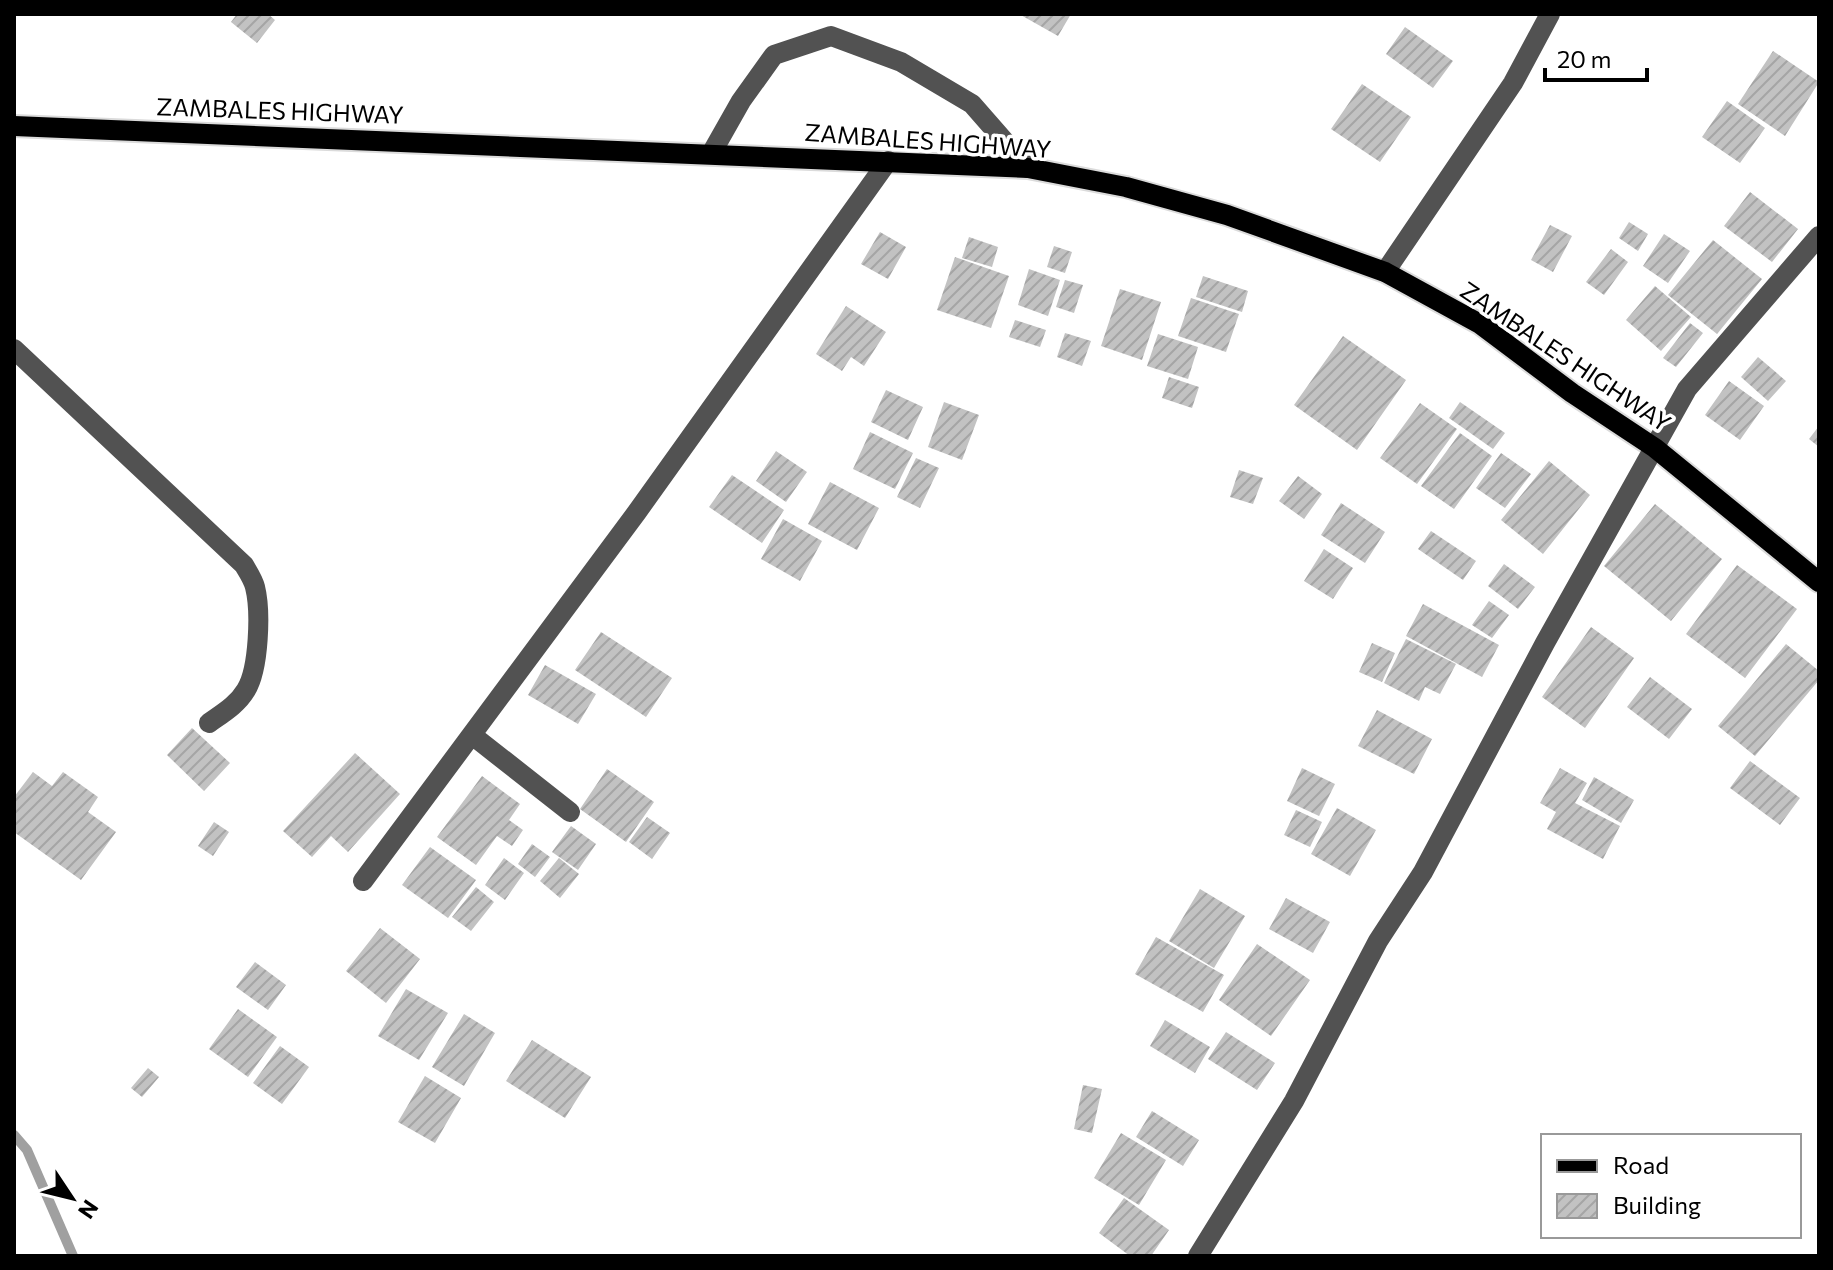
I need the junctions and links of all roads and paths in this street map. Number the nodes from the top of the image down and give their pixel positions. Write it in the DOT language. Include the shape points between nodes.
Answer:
graph roads {
  1 [pos="1550,14"];
  2 [pos="14,126"];
  3 [pos="711,154"];
  4 [pos="888,161"];
  5 [pos="1028,168"];
  6 [pos="1819,236"];
  7 [pos="1385,272"];
  8 [pos="14,349"];
  9 [pos="1655,448"];
  10 [pos="1819,582"];
  11 [pos="209,723"];
  12 [pos="472,735"];
  13 [pos="570,812"];
  14 [pos="363,881"];
  15 [pos="1198,1256"];
  1 -- 7 [label="street" via="1513,83"];
  2 -- 3 [label="main road, ZAMBALES HIGHWAY"];
  3 -- 4 [label="main road, ZAMBALES HIGHWAY"];
  3 -- 5 [label="street" via="774,55 831,36 901,62 972,104"];
  4 -- 5 [label="main road, ZAMBALES HIGHWAY"];
  4 -- 12 [label="street"];
  5 -- 7 [label="main road, ZAMBALES HIGHWAY" via="1126,187 1227,215"];
  6 -- 9 [label="street" via="1687,389"];
  7 -- 9 [label="main road, ZAMBALES HIGHWAY" via="1480,324"];
  8 -- 11 [label="street" via="244,565 254,583 259,608 249,687"];
  9 -- 10 [label="main road, ZAMBALES HIGHWAY"];
  9 -- 15 [label="street" via="1294,1101"];
  12 -- 13 [label="street"];
  12 -- 14 [label="street"];
}
